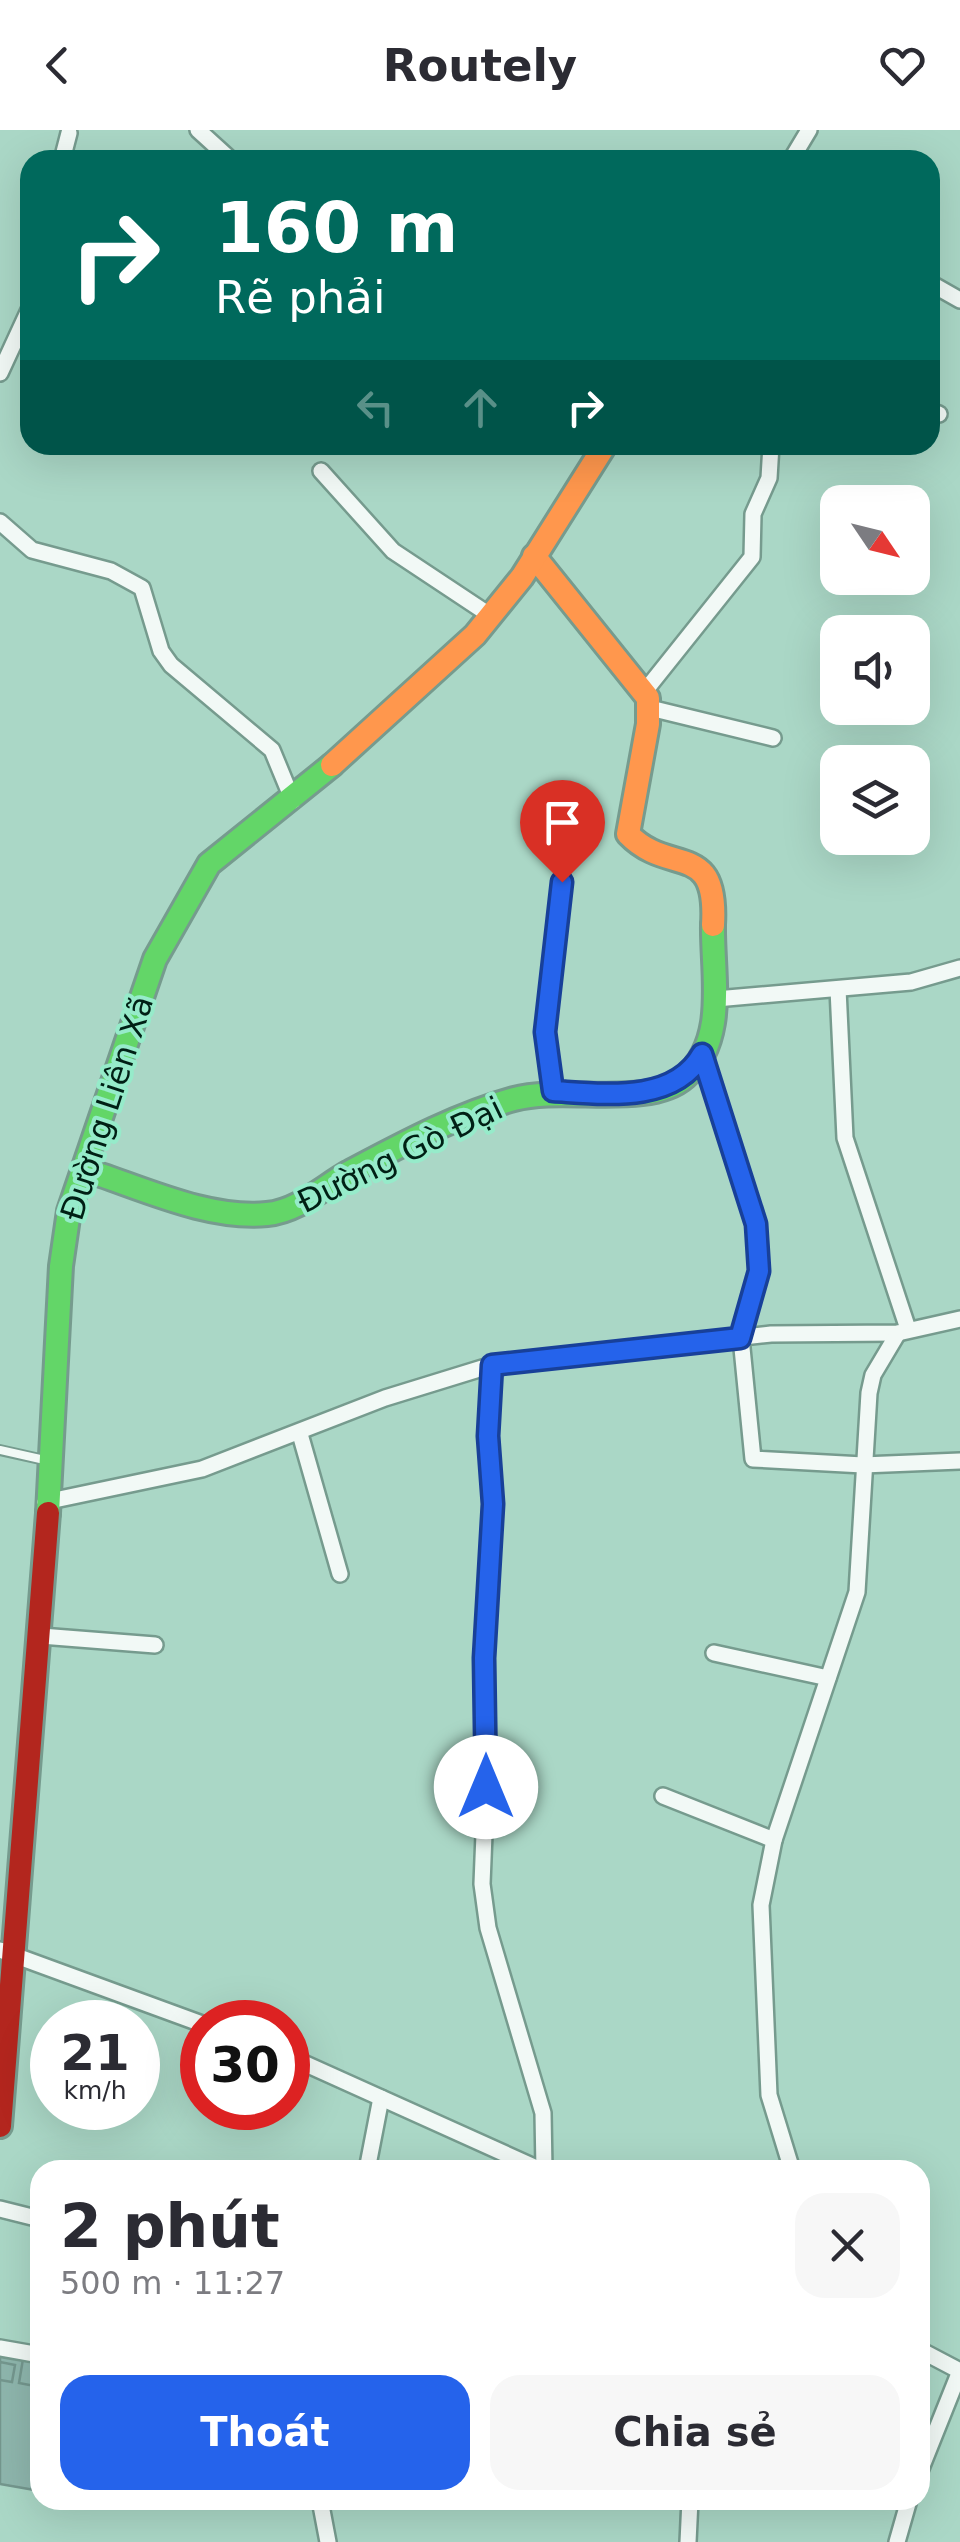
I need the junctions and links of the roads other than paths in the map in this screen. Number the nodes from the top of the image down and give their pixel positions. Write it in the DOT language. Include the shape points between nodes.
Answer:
graph roads {
  1 [pos="198,130"];
  2 [pos="220,150"];
  3 [pos="20,330"];
  4 [pos="0,373"];
  5 [pos="599,455"];
  6 [pos="770,455"];
  7 [pos="321,471"];
  8 [pos="0,522"];
  9 [pos="534,556"];
  10 [pos="491,616"];
  11 [pos="648,700"];
  12 [pos="773,738"];
  13 [pos="292,802"];
  14 [pos="562,882"];
  15 [pos="960,968"];
  16 [pos="838,988"];
  17 [pos="716,998"];
  18 [pos="702,1054"];
  19 [pos="553,1091"];
  20 [pos="84,1169"];
  21 [pos="960,1318"];
  22 [pos="903,1331"];
  23 [pos="740,1338"];
  24 [pos="492,1365"];
  25 [pos="300,1434"];
  26 [pos="0,1450"];
  27 [pos="52,1462"];
  28 [pos="960,1462"];
  29 [pos="863,1465"];
  30 [pos="45,1502"];
  31 [pos="340,1574"];
  32 [pos="41,1636"];
  33 [pos="155,1645"];
  34 [pos="714,1654"];
  35 [pos="828,1678"];
  36 [pos="663,1796"];
  37 [pos="774,1840"];
  38 [pos="7,1952"];
  39 [pos="180,2016"];
  40 [pos="310,2066"];
  41 [pos="381,2098"];
  42 [pos="0,2126"];
  43 [pos="369,2160"];
  44 [pos="520,2160"];
  45 [pos="543,2160"];
  46 [pos="789,2160"];
  47 [pos="0,2209"];
  48 [pos="30,2216"];
  49 [pos="0,2348"];
  50 [pos="30,2353"];
  51 [pos="930,2355"];
  52 [pos="960,2371"];
  53 [pos="930,2446"];
  54 [pos="322,2510"];
  55 [pos="690,2510"];
  56 [pos="906,2510"];
  57 [pos="328,2542"];
  58 [pos="688,2542"];
  59 [pos="896,2542"];
  1 -- 2 [label="street"];
  3 -- 4 [label="street"];
  5 -- 9 [label="street, Đường Liên Xã"];
  6 -- 11 [label="street" via="769,478 753,514 752,556"];
  7 -- 10 [label="street" via="394,551"];
  8 -- 13 [label="street" via="32,550 111,571 142,588 161,652 272,750"];
  9 -- 10 [label="street, Đường Liên Xã"];
  9 -- 11 [label="street"];
  10 -- 13 [label="street, Đường Liên Xã"];
  11 -- 12 [label="street"];
  11 -- 17 [label="street" via="628,834 639,846 696,864 711,883"];
  13 -- 20 [label="street, Đường Liên Xã" via="209,864 178,909"];
  14 -- 19 [label="street" via="545,1032"];
  15 -- 16 [label="street" via="912,982"];
  16 -- 17 [label="street"];
  16 -- 22 [label="street" via="845,1138"];
  17 -- 18 [label="street"];
  18 -- 19 [label="street, Đường Gò Đại" via="672,1086"];
  18 -- 23 [label="street" via="756,1224 759,1271"];
  19 -- 20 [label="street, Đường Gò Đại" via="487,1108 343,1176 304,1204 265,1214 222,1210"];
  20 -- 27 [label="street, Đường Liên Xã" via="61,1266"];
  21 -- 22 [label="street"];
  22 -- 23 [label="street"];
  22 -- 29 [label="street" via="873,1374"];
  23 -- 24 [label="street"];
  23 -- 29 [label="street" via="753,1459"];
  24 -- 25 [label="street" via="385,1398"];
  24 -- 45 [label="street" via="482,1884 488,1928 543,2113"];
  25 -- 30 [label="street" via="170,1479"];
  25 -- 31 [label="street"];
  26 -- 27 [label="lane"];
  27 -- 30 [label="street, Đường Liên Xã"];
  28 -- 29 [label="street"];
  29 -- 35 [label="street" via="856,1592"];
  30 -- 32 [label="street, Đường Liên Xã"];
  32 -- 33 [label="street"];
  32 -- 38 [label="street, Đường Liên Xã"];
  34 -- 35 [label="street"];
  35 -- 37 [label="street"];
  36 -- 37 [label="street"];
  37 -- 46 [label="street" via="761,1905 767,2074"];
  38 -- 39 [label="street"];
  38 -- 42 [label="street, Đường Liên Xã"];
  40 -- 41 [label="street"];
  41 -- 43 [label="street"];
  41 -- 44 [label="street"];
  47 -- 48 [label="street"];
  49 -- 50 [label="street"];
  51 -- 52 [label="street"];
  52 -- 53 [label="street"];
  54 -- 57 [label="street"];
  55 -- 58 [label="street"];
  56 -- 59 [label="street"];
}
